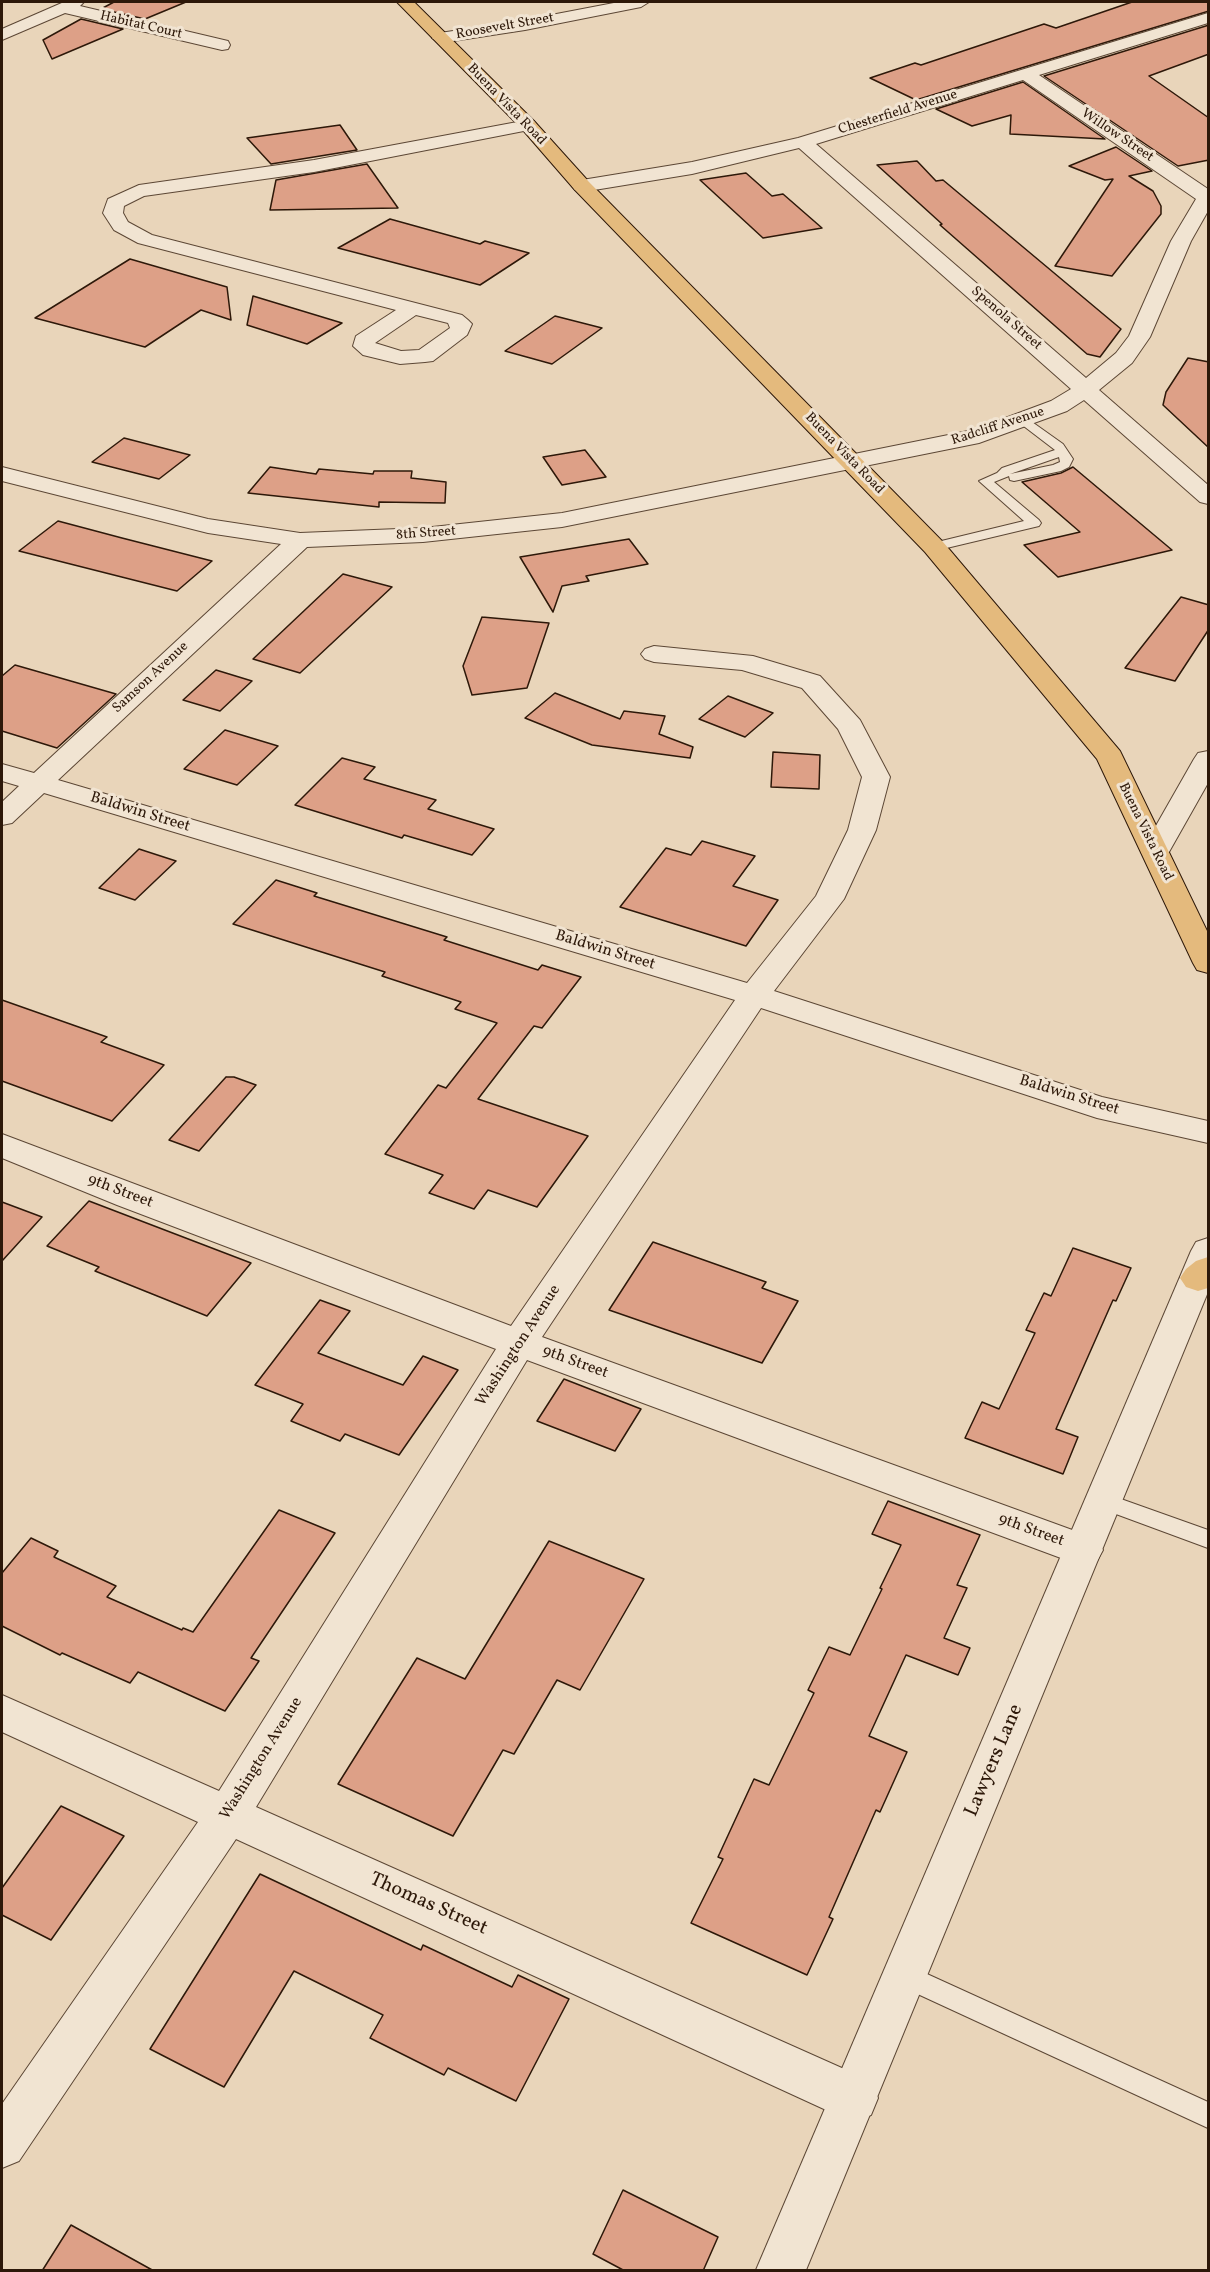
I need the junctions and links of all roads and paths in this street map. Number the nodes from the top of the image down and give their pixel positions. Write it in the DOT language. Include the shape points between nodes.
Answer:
graph roads {
  1 [pos="405,2"];
  2 [pos="641,2"];
  3 [pos="68,4"];
  4 [pos="1209,18"];
  5 [pos="2,35"];
  6 [pos="440,38"];
  7 [pos="222,45"];
  8 [pos="1026,74"];
  9 [pos="528,125"];
  10 [pos="803,142"];
  11 [pos="582,186"];
  12 [pos="1208,197"];
  13 [pos="1209,231"];
  14 [pos="1183,238"];
  15 [pos="413,308"];
  16 [pos="1086,389"];
  17 [pos="1025,421"];
  18 [pos="852,462"];
  19 [pos="2,474"];
  20 [pos="1209,497"];
  21 [pos="300,540"];
  22 [pos="934,547"];
  23 [pos="654,654"];
  24 [pos="1209,759"];
  25 [pos="2,772"];
  26 [pos="39,783"];
  27 [pos="2,817"];
  28 [pos="1155,852"];
  29 [pos="1209,963"];
  30 [pos="754,995"];
  31 [pos="1209,1132"];
  32 [pos="2,1145"];
  33 [pos="1205,1266"];
  34 [pos="519,1343"];
  35 [pos="1104,1501"];
  36 [pos="1209,1539"];
  37 [pos="1083,1550"];
  38 [pos="2,1713"];
  39 [pos="228,1815"];
  40 [pos="905,1976"];
  41 [pos="854,2098"];
  42 [pos="1209,2115"];
  43 [pos="2,2144"];
  44 [pos="781,2271"];
  1 -- 6 [label="main road, Buena Vista Road"];
  2 -- 6 [label="street, Roosevelt Street"];
  3 -- 5 [label="street"];
  3 -- 7 [label="street, Habitat Court"];
  4 -- 8 [label="street, Chesterfield Avenue"];
  6 -- 9 [label="main road, Buena Vista Road"];
  8 -- 10 [label="street, Chesterfield Avenue"];
  8 -- 12 [label="street, Willow Street"];
  9 -- 11 [label="main road, Buena Vista Road"];
  9 -- 15 [label="street" via="314,166 139,191 115,203 113,213 121,226 145,238"];
  10 -- 11 [label="street, Chesterfield Avenue" via="692,168"];
  10 -- 16 [label="street, Spenola Street"];
  11 -- 18 [label="main road, Buena Vista Road"];
  12 -- 14 [label="street, Radcliff Avenue"];
  13 -- 14 [label="street"];
  14 -- 16 [label="street, Radcliff Avenue" via="1138,337 1124,358"];
  16 -- 17 [label="street, Radcliff Avenue"];
  16 -- 20 [label="street, Spenola Street"];
  17 -- 18 [label="street, Radcliff Avenue" via="979,436"];
  17 -- 22 [label="lane" via="1062,452 985,481 1034,523"];
  18 -- 21 [label="street, 8th Street" via="562,520 423,535"];
  18 -- 22 [label="main road, Buena Vista Road"];
  19 -- 21 [label="street, 8th Street" via="208,526"];
  21 -- 26 [label="street, Samson Avenue"];
  22 -- 28 [label="main road, Buena Vista Road" via="1110,757"];
  23 -- 30 [label="street, Washington Avenue" via="744,662 811,682 850,726 876,777 862,830 829,899"];
  24 -- 28 [label="street"];
  25 -- 26 [label="street, Baldwin Street"];
  26 -- 27 [label="street, Samson Avenue"];
  26 -- 30 [label="street, Baldwin Street"];
  28 -- 29 [label="main road, Buena Vista Road"];
  30 -- 31 [label="street, Baldwin Street" via="1097,1107"];
  30 -- 34 [label="street, Washington Avenue"];
  32 -- 34 [label="street, 9th Street"];
  33 -- 35 [label="street, Lawyers Lane"];
  34 -- 37 [label="street, 9th Street"];
  34 -- 39 [label="street, Washington Avenue"];
  35 -- 36 [label="lane"];
  35 -- 37 [label="street, Lawyers Lane"];
  37 -- 40 [label="street, Lawyers Lane"];
  38 -- 39 [label="street, Thomas Street"];
  39 -- 41 [label="street, Thomas Street"];
  39 -- 43 [label="street, Washington Avenue"];
  40 -- 41 [label="street, Lawyers Lane"];
  40 -- 42 [label="lane"];
  41 -- 44 [label="street, Lawyers Lane"];
}
